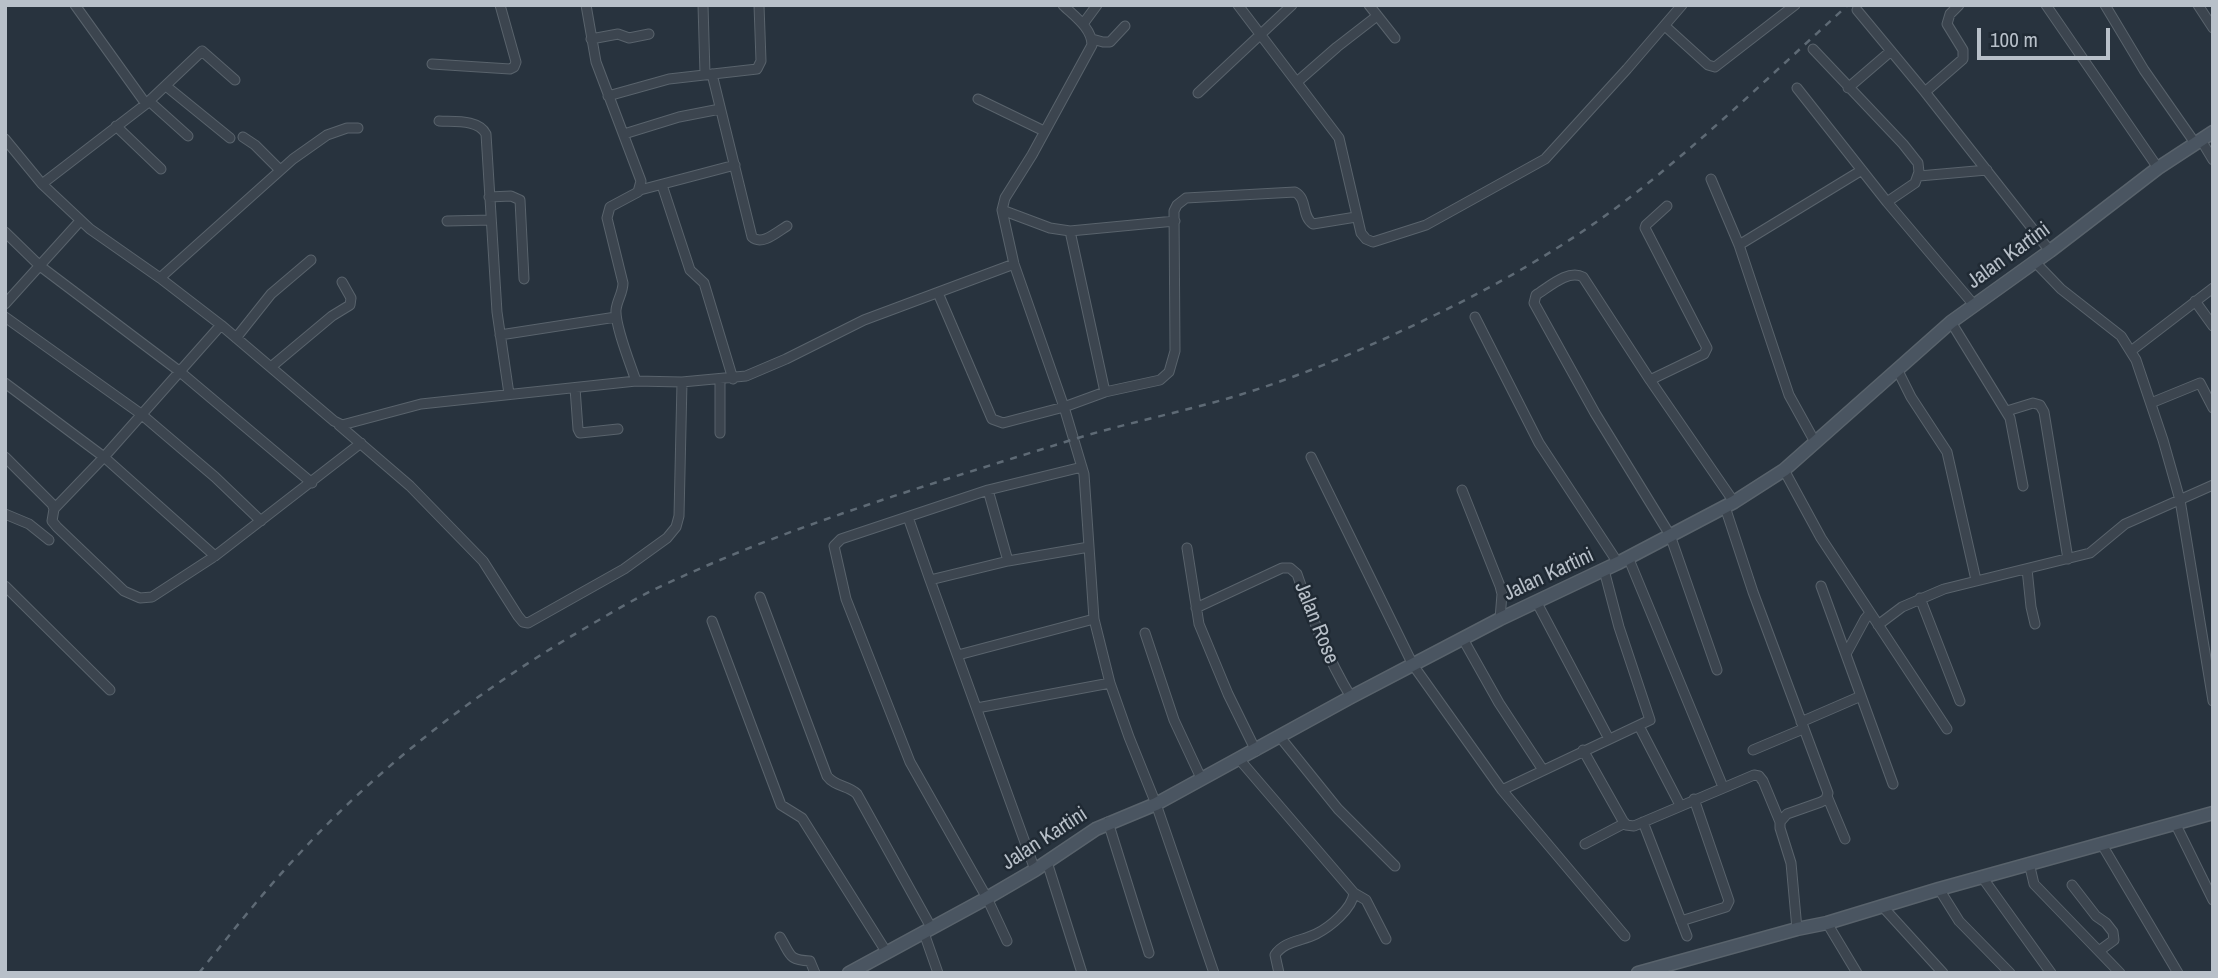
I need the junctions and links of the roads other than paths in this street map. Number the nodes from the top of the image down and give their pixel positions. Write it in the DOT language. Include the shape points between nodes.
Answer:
graph roads {
  1 [pos="75,5"];
  2 [pos="500,5"];
  3 [pos="586,5"];
  4 [pos="703,5"];
  5 [pos="759,5"];
  6 [pos="1063,5"];
  7 [pos="1097,5"];
  8 [pos="1238,5"];
  9 [pos="1292,5"];
  10 [pos="1369,5"];
  11 [pos="1682,5"];
  12 [pos="1959,5"];
  13 [pos="2046,5"];
  14 [pos="2105,5"];
  15 [pos="2198,5"];
  16 [pos="1793,6"];
  17 [pos="1857,10"];
  18 [pos="1377,16"];
  19 [pos="1083,24"];
  20 [pos="1125,26"];
  21 [pos="1665,26"];
  22 [pos="2213,28"];
  23 [pos="649,34"];
  24 [pos="1261,35"];
  25 [pos="1395,38"];
  26 [pos="591,39"];
  27 [pos="1092,39"];
  28 [pos="1813,49"];
  29 [pos="1891,51"];
  30 [pos="432,64"];
  31 [pos="709,74"];
  32 [pos="235,80"];
  33 [pos="1297,82"];
  34 [pos="166,86"];
  35 [pos="1797,88"];
  36 [pos="1848,88"];
  37 [pos="1925,92"];
  38 [pos="1198,93"];
  39 [pos="608,96"];
  40 [pos="978,99"];
  41 [pos="147,102"];
  42 [pos="720,109"];
  43 [pos="439,121"];
  44 [pos="116,127"];
  45 [pos="358,128"];
  46 [pos="1044,131"];
  47 [pos="2213,132"];
  48 [pos="624,134"];
  49 [pos="188,136"];
  50 [pos="243,137"];
  51 [pos="230,138"];
  52 [pos="5,139"];
  53 [pos="2198,142"];
  54 [pos="2213,160"];
  55 [pos="735,165"];
  56 [pos="161,169"];
  57 [pos="2158,169"];
  58 [pos="280,170"];
  59 [pos="1862,170"];
  60 [pos="1987,170"];
  61 [pos="1919,176"];
  62 [pos="1711,179"];
  63 [pos="42,184"];
  64 [pos="662,185"];
  65 [pos="640,190"];
  66 [pos="489,197"];
  67 [pos="1887,202"];
  68 [pos="1667,206"];
  69 [pos="1002,210"];
  70 [pos="1356,217"];
  71 [pos="80,220"];
  72 [pos="491,220"];
  73 [pos="447,221"];
  74 [pos="1175,221"];
  75 [pos="787,226"];
  76 [pos="1070,231"];
  77 [pos="5,232"];
  78 [pos="1738,245"];
  79 [pos="2050,251"];
  80 [pos="311,260"];
  81 [pos="2035,261"];
  82 [pos="1014,264"];
  83 [pos="40,266"];
  84 [pos="160,278"];
  85 [pos="524,279"];
  86 [pos="342,282"];
  87 [pos="2213,288"];
  88 [pos="937,293"];
  89 [pos="2195,301"];
  90 [pos="5,304"];
  91 [pos="1974,305"];
  92 [pos="5,317"];
  93 [pos="616,317"];
  94 [pos="1475,317"];
  95 [pos="1951,322"];
  96 [pos="221,325"];
  97 [pos="2213,326"];
  98 [pos="500,335"];
  99 [pos="236,338"];
  100 [pos="2131,351"];
  101 [pos="271,367"];
  102 [pos="1897,369"];
  103 [pos="179,371"];
  104 [pos="733,379"];
  105 [pos="720,380"];
  106 [pos="1650,380"];
  107 [pos="636,381"];
  108 [pos="682,382"];
  109 [pos="5,383"];
  110 [pos="575,388"];
  111 [pos="1105,392"];
  112 [pos="509,394"];
  113 [pos="2151,403"];
  114 [pos="1064,407"];
  115 [pos="2213,408"];
  116 [pos="2007,411"];
  117 [pos="141,414"];
  118 [pos="339,425"];
  119 [pos="618,429"];
  120 [pos="720,433"];
  121 [pos="1815,442"];
  122 [pos="361,443"];
  123 [pos="5,457"];
  124 [pos="103,457"];
  125 [pos="1311,457"];
  126 [pos="1082,467"];
  127 [pos="1784,470"];
  128 [pos="312,483"];
  129 [pos="2213,485"];
  130 [pos="2023,486"];
  131 [pos="988,490"];
  132 [pos="1462,490"];
  133 [pos="2179,500"];
  134 [pos="1729,504"];
  135 [pos="54,509"];
  136 [pos="5,514"];
  137 [pos="908,517"];
  138 [pos="261,522"];
  139 [pos="1670,536"];
  140 [pos="49,540"];
  141 [pos="1089,547"];
  142 [pos="1187,548"];
  143 [pos="215,556"];
  144 [pos="2068,559"];
  145 [pos="1623,560"];
  146 [pos="1008,561"];
  147 [pos="2027,569"];
  148 [pos="1604,570"];
  149 [pos="930,580"];
  150 [pos="1976,580"];
  151 [pos="5,586"];
  152 [pos="1821,586"];
  153 [pos="760,597"];
  154 [pos="1920,598"];
  155 [pos="1536,601"];
  156 [pos="1196,608"];
  157 [pos="1870,613"];
  158 [pos="1094,619"];
  159 [pos="1500,619"];
  160 [pos="712,621"];
  161 [pos="2035,624"];
  162 [pos="1878,625"];
  163 [pos="1145,633"];
  164 [pos="1463,639"];
  165 [pos="1846,654"];
  166 [pos="958,655"];
  167 [pos="1413,665"];
  168 [pos="1717,670"];
  169 [pos="1110,683"];
  170 [pos="110,690"];
  171 [pos="1861,696"];
  172 [pos="1351,697"];
  173 [pos="1960,701"];
  174 [pos="2213,701"];
  175 [pos="977,708"];
  176 [pos="1802,725"];
  177 [pos="1639,726"];
  178 [pos="1947,729"];
  179 [pos="1280,737"];
  180 [pos="1609,739"];
  181 [pos="1583,750"];
  182 [pos="1256,751"];
  183 [pos="1753,751"];
  184 [pos="1239,759"];
  185 [pos="1543,769"];
  186 [pos="1201,778"];
  187 [pos="1893,784"];
  188 [pos="1723,787"];
  189 [pos="1502,790"];
  190 [pos="1827,796"];
  191 [pos="1694,799"];
  192 [pos="1156,804"];
  193 [pos="1681,805"];
  194 [pos="2213,813"];
  195 [pos="1108,822"];
  196 [pos="1643,822"];
  197 [pos="1780,822"];
  198 [pos="1625,823"];
  199 [pos="2175,823"];
  200 [pos="1845,839"];
  201 [pos="2101,843"];
  202 [pos="1585,844"];
  203 [pos="1047,862"];
  204 [pos="2029,863"];
  205 [pos="1395,866"];
  206 [pos="1035,870"];
  207 [pos="1982,877"];
  208 [pos="2072,885"];
  209 [pos="1939,889"];
  210 [pos="1354,892"];
  211 [pos="987,898"];
  212 [pos="2213,900"];
  213 [pos="1882,906"];
  214 [pos="1681,921"];
  215 [pos="1827,923"];
  216 [pos="1797,929"];
  217 [pos="928,931"];
  218 [pos="1625,936"];
  219 [pos="1687,936"];
  220 [pos="780,937"];
  221 [pos="1386,939"];
  222 [pos="1007,941"];
  223 [pos="2099,951"];
  224 [pos="887,953"];
  225 [pos="1149,953"];
  226 [pos="815,973"];
  227 [pos="849,973"];
  228 [pos="938,973"];
  229 [pos="1082,973"];
  230 [pos="1214,973"];
  231 [pos="1279,973"];
  232 [pos="1638,973"];
  233 [pos="1857,973"];
  234 [pos="1942,973"];
  235 [pos="2010,973"];
  236 [pos="2051,973"];
  237 [pos="2120,973"];
  238 [pos="2178,973"];
  1 -- 41 [label="street"];
  2 -- 30 [label="street" via="514,67"];
  3 -- 26 [label="street"];
  4 -- 31 [label="street"];
  5 -- 31 [label="street" via="760,65 754,70"];
  6 -- 19 [label="street"];
  7 -- 19 [label="street"];
  8 -- 24 [label="street"];
  9 -- 24 [label="street"];
  10 -- 18 [label="street"];
  11 -- 21 [label="street"];
  12 -- 37 [label="street" via="1947,24 1964,56"];
  13 -- 57 [label="street"];
  14 -- 53 [label="street" via="2144,70"];
  15 -- 22 [label="street"];
  16 -- 21 [label="street" via="1713,68"];
  17 -- 29 [label="street"];
  18 -- 25 [label="street"];
  18 -- 33 [label="street"];
  19 -- 27 [label="street"];
  20 -- 27 [label="street" via="1110,42"];
  21 -- 70 [label="street" via="1537,164 1426,225 1377,242 1363,236"];
  23 -- 26 [label="street"];
  24 -- 33 [label="street"];
  24 -- 38 [label="street"];
  26 -- 39 [label="street"];
  27 -- 46 [label="street"];
  28 -- 36 [label="street"];
  29 -- 36 [label="street"];
  29 -- 37 [label="street"];
  31 -- 39 [label="street" via="661,80"];
  31 -- 42 [label="street"];
  32 -- 34 [label="street" via="202,51"];
  33 -- 70 [label="street" via="1339,138"];
  34 -- 41 [label="street"];
  34 -- 51 [label="street"];
  35 -- 59 [label="street"];
  36 -- 61 [label="street" via="1910,152"];
  37 -- 60 [label="street"];
  39 -- 48 [label="street"];
  40 -- 46 [label="street"];
  41 -- 44 [label="street"];
  41 -- 49 [label="street"];
  42 -- 48 [label="street"];
  42 -- 55 [label="street"];
  43 -- 66 [label="street" via="478,125 485,131"];
  44 -- 56 [label="street"];
  44 -- 63 [label="street"];
  45 -- 58 [label="street" via="327,135"];
  46 -- 69 [label="street"];
  47 -- 53 [label="street, Jalan Kartini"];
  48 -- 65 [label="street"];
  50 -- 58 [label="street"];
  52 -- 63 [label="street"];
  53 -- 54 [label="street"];
  53 -- 57 [label="street, Jalan Kartini"];
  55 -- 64 [label="street"];
  55 -- 75 [label="street" via="754,239 761,241"];
  57 -- 79 [label="street, Jalan Kartini"];
  58 -- 84 [label="street"];
  59 -- 67 [label="street"];
  59 -- 78 [label="street"];
  60 -- 61 [label="street"];
  60 -- 79 [label="street"];
  61 -- 67 [label="street"];
  62 -- 78 [label="street"];
  63 -- 71 [label="street"];
  64 -- 65 [label="street"];
  64 -- 104 [label="street" via="690,270 704,283"];
  65 -- 93 [label="street" via="607,213 623,283"];
  66 -- 72 [label="street"];
  66 -- 85 [label="street" via="520,200"];
  67 -- 91 [label="street"];
  68 -- 106 [label="street" via="1646,229 1707,348 1704,354"];
  69 -- 76 [label="street"];
  69 -- 82 [label="street"];
  70 -- 74 [label="street" via="1313,224 1295,192 1186,198 1175,208"];
  71 -- 83 [label="street"];
  71 -- 84 [label="street"];
  72 -- 73 [label="street"];
  72 -- 98 [label="street"];
  74 -- 76 [label="street"];
  74 -- 111 [label="street" via="1173,364 1160,380"];
  76 -- 111 [label="street"];
  77 -- 83 [label="street"];
  78 -- 121 [label="street" via="1789,395"];
  79 -- 81 [label="street, Jalan Kartini"];
  80 -- 99 [label="street" via="271,293"];
  81 -- 91 [label="street, Jalan Kartini"];
  81 -- 100 [label="street" via="2061,289 2121,336"];
  82 -- 88 [label="street"];
  82 -- 114 [label="street"];
  83 -- 90 [label="street"];
  83 -- 103 [label="street"];
  84 -- 96 [label="street"];
  86 -- 101 [label="street" via="350,305"];
  87 -- 89 [label="street"];
  88 -- 104 [label="street"];
  88 -- 114 [label="street" via="992,418 1003,424"];
  89 -- 97 [label="street"];
  89 -- 100 [label="street"];
  91 -- 95 [label="street, Jalan Kartini"];
  92 -- 117 [label="street"];
  93 -- 98 [label="street"];
  93 -- 107 [label="street"];
  94 -- 145 [label="street" via="1539,443"];
  95 -- 102 [label="street, Jalan Kartini"];
  95 -- 116 [label="street"];
  96 -- 99 [label="street"];
  96 -- 103 [label="street"];
  98 -- 112 [label="street"];
  99 -- 101 [label="street"];
  100 -- 113 [label="street"];
  101 -- 118 [label="street"];
  102 -- 121 [label="street, Jalan Kartini"];
  102 -- 150 [label="street" via="1947,452"];
  103 -- 117 [label="street"];
  103 -- 128 [label="street"];
  104 -- 105 [label="street"];
  105 -- 108 [label="street"];
  105 -- 120 [label="street"];
  106 -- 134 [label="street"];
  106 -- 139 [label="street" via="1583,278 1569,275 1536,295 1534,303"];
  107 -- 108 [label="street"];
  107 -- 110 [label="street"];
  108 -- 122 [label="street" via="676,527 624,569 528,623 518,616 483,561"];
  109 -- 124 [label="street"];
  110 -- 112 [label="street"];
  110 -- 119 [label="street" via="580,432"];
  111 -- 114 [label="street"];
  112 -- 118 [label="street" via="421,404"];
  113 -- 115 [label="street" via="2200,383"];
  113 -- 133 [label="street"];
  114 -- 126 [label="street"];
  116 -- 130 [label="street"];
  116 -- 144 [label="street" via="2033,403 2042,407"];
  117 -- 124 [label="street"];
  117 -- 138 [label="street"];
  118 -- 122 [label="street"];
  121 -- 127 [label="street, Jalan Kartini"];
  122 -- 128 [label="street"];
  123 -- 135 [label="street"];
  124 -- 135 [label="street"];
  124 -- 143 [label="street"];
  125 -- 167 [label="street"];
  126 -- 131 [label="street"];
  126 -- 141 [label="street"];
  127 -- 134 [label="street, Jalan Kartini"];
  127 -- 157 [label="street"];
  128 -- 138 [label="street"];
  129 -- 133 [label="street"];
  131 -- 137 [label="street"];
  131 -- 146 [label="street"];
  132 -- 159 [label="street" via="1500,586"];
  133 -- 144 [label="street" via="2125,524 2090,554"];
  133 -- 174 [label="street"];
  134 -- 139 [label="street, Jalan Kartini"];
  134 -- 176 [label="street" via="1753,592"];
  135 -- 143 [label="street" via="54,524 124,591 140,598 152,597"];
  136 -- 140 [label="street" via="29,524"];
  137 -- 149 [label="street"];
  137 -- 211 [label="street" via="841,539 834,549 846,599 910,762"];
  138 -- 143 [label="street"];
  139 -- 145 [label="street, Jalan Kartini"];
  139 -- 168 [label="street"];
  141 -- 146 [label="street"];
  141 -- 158 [label="street"];
  142 -- 156 [label="street"];
  144 -- 147 [label="street"];
  145 -- 148 [label="street, Jalan Kartini"];
  145 -- 188 [label="street"];
  146 -- 149 [label="street"];
  147 -- 150 [label="street"];
  147 -- 161 [label="street"];
  148 -- 155 [label="street, Jalan Kartini"];
  148 -- 177 [label="street" via="1650,717"];
  149 -- 166 [label="street"];
  150 -- 154 [label="street"];
  151 -- 170 [label="street"];
  152 -- 165 [label="street"];
  153 -- 217 [label="street" via="827,776 856,794"];
  154 -- 162 [label="street"];
  154 -- 173 [label="street"];
  155 -- 159 [label="street, Jalan Kartini"];
  155 -- 180 [label="street"];
  156 -- 172 [label="street, Jalan Rose" via="1290,568 1297,574 1319,636"];
  156 -- 182 [label="street" via="1199,625"];
  157 -- 162 [label="street"];
  157 -- 165 [label="street"];
  158 -- 166 [label="street"];
  158 -- 169 [label="street"];
  159 -- 164 [label="street, Jalan Kartini"];
  160 -- 224 [label="street" via="781,805 802,818"];
  162 -- 178 [label="street"];
  163 -- 186 [label="street" via="1174,720"];
  164 -- 167 [label="street, Jalan Kartini"];
  164 -- 185 [label="street"];
  165 -- 171 [label="street"];
  166 -- 175 [label="street"];
  167 -- 172 [label="street, Jalan Kartini"];
  167 -- 189 [label="street"];
  169 -- 175 [label="street"];
  169 -- 192 [label="street"];
  171 -- 176 [label="street"];
  171 -- 187 [label="street"];
  172 -- 179 [label="street, Jalan Kartini"];
  175 -- 206 [label="street"];
  176 -- 183 [label="street"];
  176 -- 190 [label="street"];
  177 -- 180 [label="street"];
  177 -- 193 [label="street"];
  179 -- 182 [label="street, Jalan Kartini"];
  179 -- 205 [label="street" via="1338,809"];
  180 -- 181 [label="street"];
  181 -- 185 [label="street"];
  181 -- 198 [label="street"];
  182 -- 184 [label="street, Jalan Kartini"];
  184 -- 186 [label="street, Jalan Kartini"];
  184 -- 210 [label="street"];
  185 -- 189 [label="street"];
  186 -- 192 [label="street, Jalan Kartini"];
  188 -- 191 [label="street"];
  188 -- 197 [label="street" via="1759,776"];
  189 -- 218 [label="street"];
  190 -- 197 [label="street" via="1787,814"];
  190 -- 200 [label="street"];
  191 -- 193 [label="street"];
  191 -- 214 [label="street" via="1729,901 1726,907"];
  192 -- 195 [label="street, Jalan Kartini"];
  192 -- 230 [label="street"];
  193 -- 196 [label="street"];
  194 -- 199 [label="street"];
  195 -- 203 [label="street, Jalan Kartini"];
  195 -- 225 [label="street"];
  196 -- 198 [label="street"];
  196 -- 214 [label="street"];
  197 -- 216 [label="street" via="1791,863"];
  198 -- 202 [label="street"];
  199 -- 201 [label="street"];
  199 -- 212 [label="street"];
  201 -- 204 [label="street"];
  201 -- 238 [label="street"];
  203 -- 206 [label="street, Jalan Kartini"];
  203 -- 229 [label="street"];
  204 -- 207 [label="street"];
  204 -- 223 [label="street" via="2034,884"];
  206 -- 211 [label="street, Jalan Kartini"];
  207 -- 209 [label="street"];
  207 -- 236 [label="street"];
  208 -- 223 [label="street" via="2114,933 2113,941"];
  209 -- 213 [label="street"];
  209 -- 235 [label="street" via="1959,921"];
  210 -- 221 [label="street" via="1366,900"];
  210 -- 231 [label="street" via="1350,905 1328,926 1278,949"];
  211 -- 217 [label="street, Jalan Kartini"];
  211 -- 222 [label="street"];
  213 -- 215 [label="street"];
  213 -- 234 [label="street"];
  214 -- 219 [label="street"];
  215 -- 216 [label="street"];
  215 -- 233 [label="street"];
  216 -- 232 [label="street"];
  217 -- 224 [label="street, Jalan Kartini"];
  217 -- 228 [label="street"];
  220 -- 226 [label="street" via="792,958 810,961"];
  223 -- 237 [label="street"];
  224 -- 227 [label="street, Jalan Kartini"];
}
